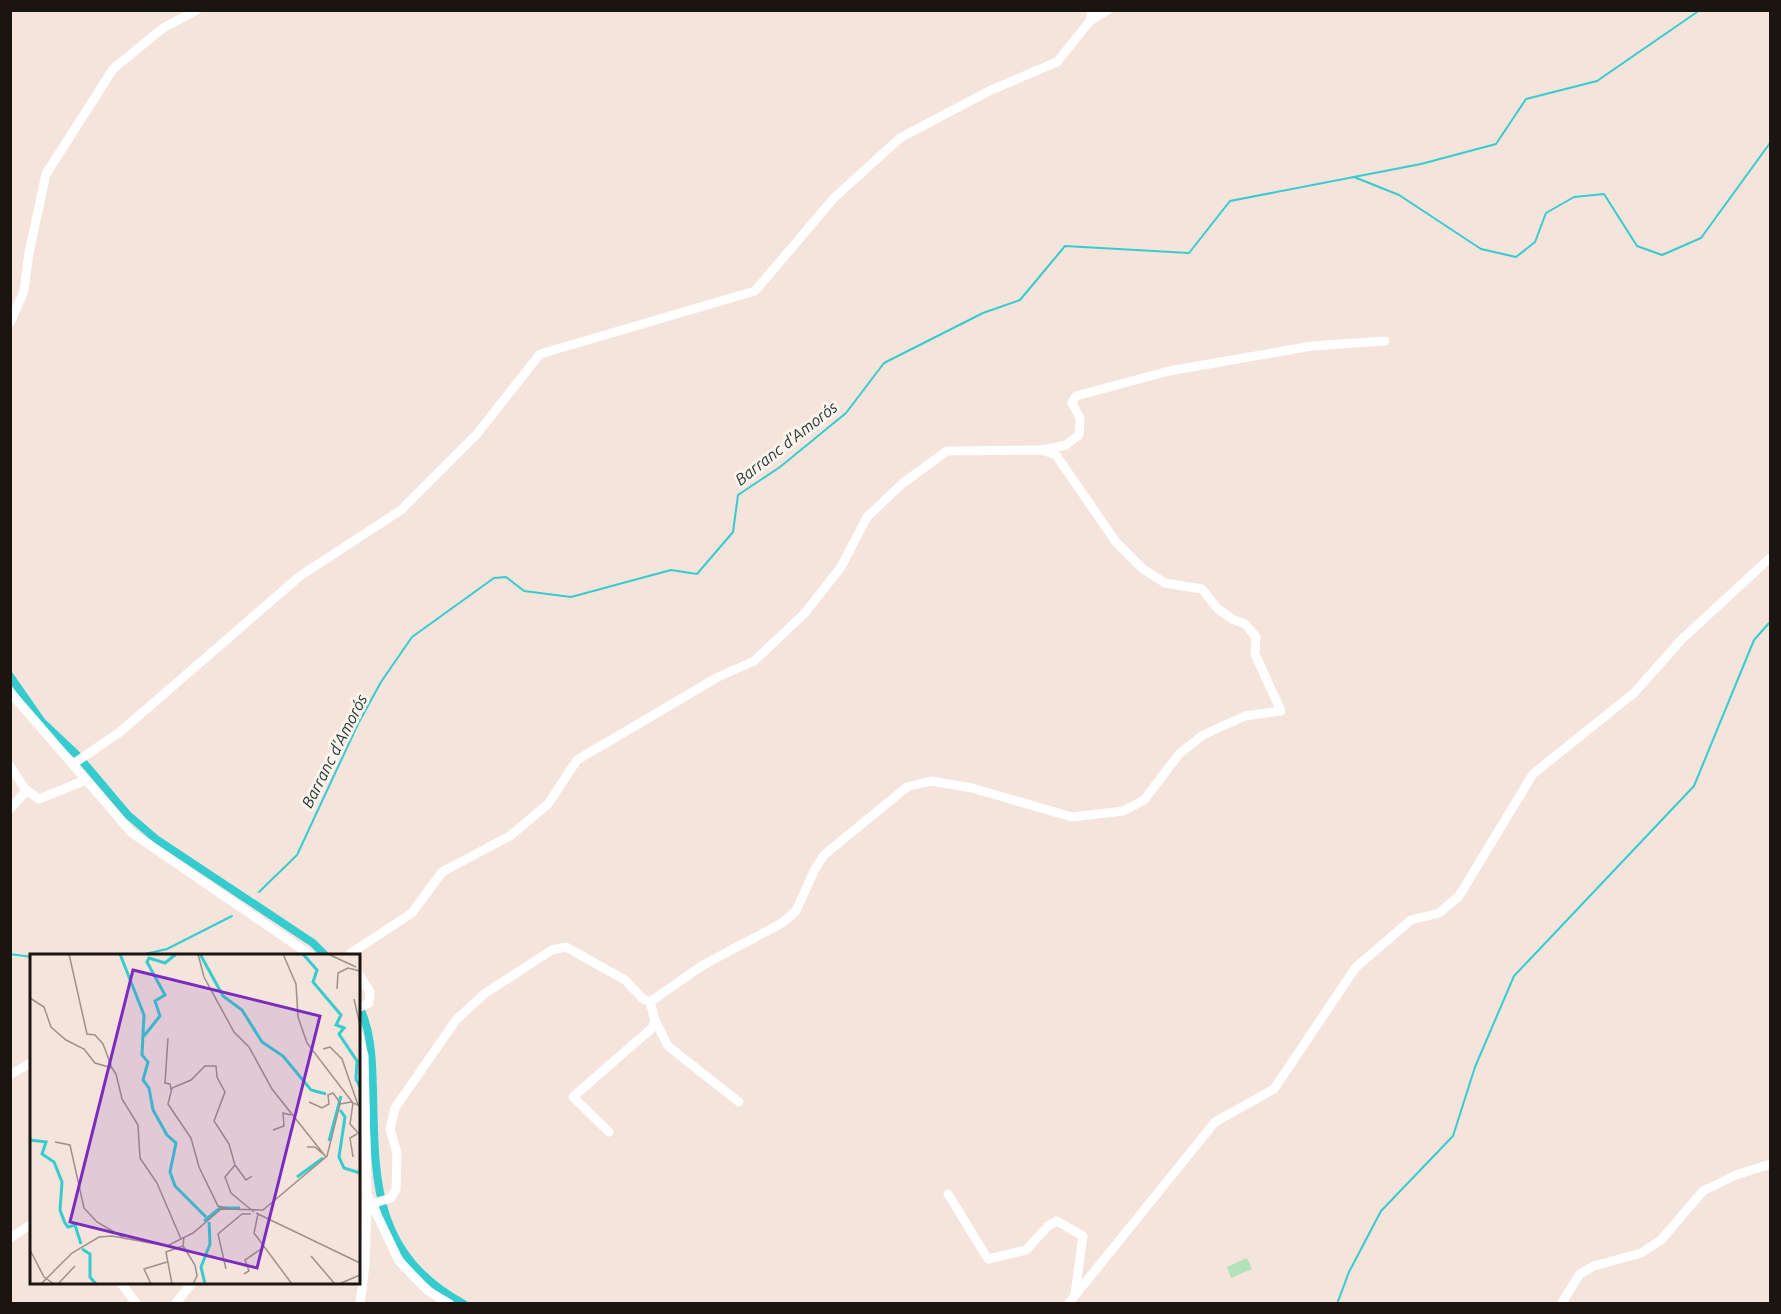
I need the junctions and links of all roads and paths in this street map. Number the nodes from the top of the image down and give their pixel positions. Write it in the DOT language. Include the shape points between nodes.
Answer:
graph roads {
  1 [pos="197,10"];
  2 [pos="1092,10"];
  3 [pos="1108,10"];
  4 [pos="1090,21"];
  5 [pos="10,323"];
  6 [pos="1385,341"];
  7 [pos="1042,450"];
  8 [pos="1770,558"];
  9 [pos="10,692"];
  10 [pos="73,764"];
  11 [pos="10,766"];
  12 [pos="86,780"];
  13 [pos="27,790"];
  14 [pos="10,809"];
  15 [pos="309,954"];
  16 [pos="351,954"];
  17 [pos="360,976"];
  18 [pos="650,1002"];
  19 [pos="360,1007"];
  20 [pos="655,1020"];
  21 [pos="360,1041"];
  22 [pos="30,1063"];
  23 [pos="10,1075"];
  24 [pos="739,1102"];
  25 [pos="609,1132"];
  26 [pos="1770,1164"];
  27 [pos="948,1194"];
  28 [pos="363,1196"];
  29 [pos="369,1206"];
  30 [pos="30,1225"];
  31 [pos="362,1234"];
  32 [pos="10,1238"];
  33 [pos="122,1284"];
  34 [pos="191,1284"];
  35 [pos="1071,1300"];
  36 [pos="137,1304"];
  37 [pos="175,1304"];
  38 [pos="360,1304"];
  39 [pos="450,1304"];
  40 [pos="1561,1304"];
  1 -- 5 [label="street" via="163,28 113,69 46,174 24,291"];
  2 -- 4 [label="street"];
  3 -- 4 [label="street"];
  4 -- 10 [label="street" via="1057,62 991,90 900,138 834,198 755,291 540,354 476,435 401,510 300,576 120,732"];
  6 -- 7 [label="street" via="1302,347 1169,371 1076,396 1072,403 1080,418 1080,435 1066,445"];
  7 -- 16 [label="street" via="946,451 903,483 867,517 841,567 804,614 754,661 718,677 577,760 548,804 510,836 442,872 412,913"];
  7 -- 18 [label="street" via="1060,458 1116,542 1143,569 1165,583 1202,589 1232,619 1245,624 1256,637 1255,654 1281,711 1245,716 1203,735 1180,753 1144,800 1123,811 1072,817 972,788 932,781 907,787 824,855 789,917 703,965"];
  8 -- 35 [label="street" via="1682,639 1634,693 1533,774 1458,896 1438,913 1411,920 1356,967 1274,1089 1215,1122"];
  9 -- 10 [label="street"];
  10 -- 12 [label="street"];
  11 -- 13 [label="street"];
  12 -- 13 [label="street" via="39,799"];
  12 -- 15 [label="street" via="132,832"];
  13 -- 14 [label="street"];
  17 -- 19 [label="street" via="369,992 369,1003"];
  18 -- 20 [label="street"];
  18 -- 29 [label="street" via="625,980 566,947 552,950 484,994 456,1020 395,1108 390,1129 397,1153 396,1189 391,1198"];
  20 -- 24 [label="street" via="668,1046"];
  20 -- 25 [label="street" via="652,1028 573,1097"];
  21 -- 28 [label="street" via="364,1056"];
  22 -- 23 [label="street"];
  26 -- 40 [label="street" via="1703,1191 1661,1240 1641,1253 1594,1266 1580,1274"];
  27 -- 35 [label="street" via="988,1259 1026,1250 1057,1221 1083,1236"];
  28 -- 29 [label="street"];
  29 -- 31 [label="street"];
  29 -- 39 [label="street" via="399,1261 428,1291"];
  30 -- 32 [label="street"];
  31 -- 38 [label="street"];
  33 -- 36 [label="street"];
  34 -- 37 [label="street"];
}
